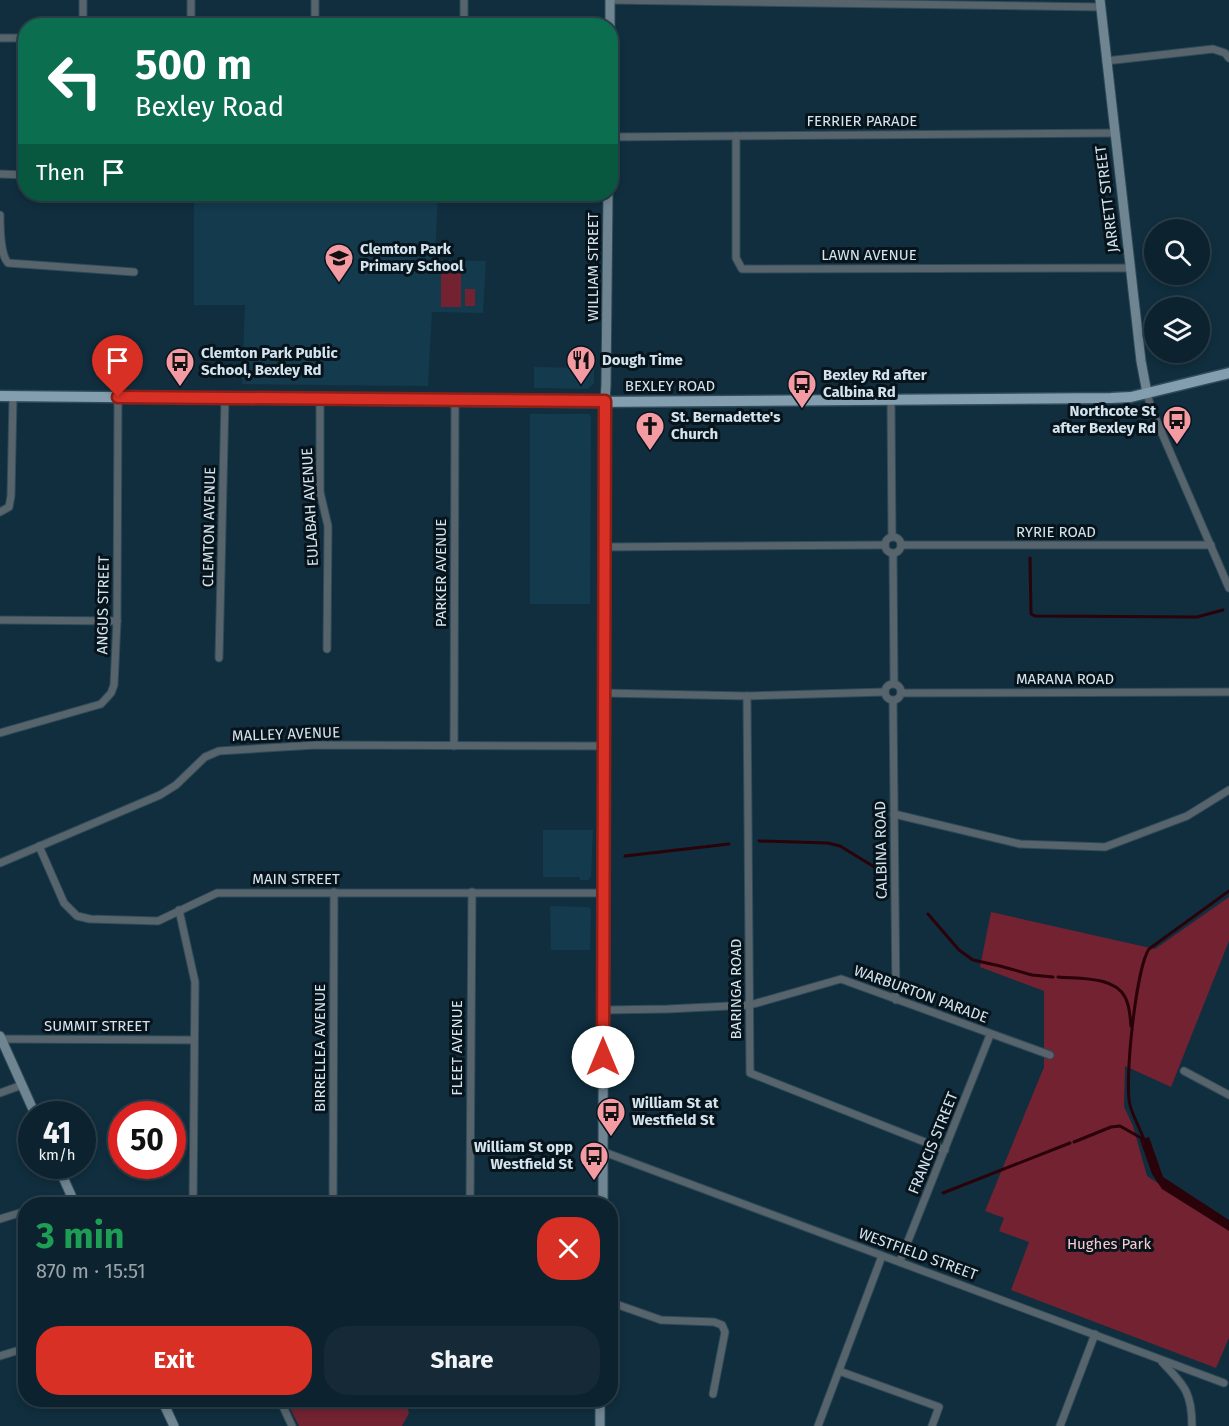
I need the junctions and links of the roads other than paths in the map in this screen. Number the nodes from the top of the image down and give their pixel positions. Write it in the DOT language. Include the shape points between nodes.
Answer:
graph roads {
  1 [pos="83,0"];
  2 [pos="191,0"];
  3 [pos="315,0"];
  4 [pos="464,0"];
  5 [pos="610,0"];
  6 [pos="1100,3"];
  7 [pos="83,18"];
  8 [pos="191,18"];
  9 [pos="315,18"];
  10 [pos="464,18"];
  11 [pos="610,18"];
  12 [pos="0,38"];
  13 [pos="18,38"];
  14 [pos="1229,58"];
  15 [pos="1107,61"];
  16 [pos="1115,133"];
  17 [pos="736,136"];
  18 [pos="618,137"];
  19 [pos="0,174"];
  20 [pos="18,175"];
  21 [pos="608,201"];
  22 [pos="0,215"];
  23 [pos="1130,268"];
  24 [pos="134,272"];
  25 [pos="1229,373"];
  26 [pos="1147,393"];
  27 [pos="0,396"];
  28 [pos="13,397"];
  29 [pos="118,397"];
  30 [pos="225,398"];
  31 [pos="320,399"];
  32 [pos="891,399"];
  33 [pos="455,400"];
  34 [pos="605,401"];
  35 [pos="0,512"];
  36 [pos="892,537"];
  37 [pos="885,545"];
  38 [pos="901,545"];
  39 [pos="1211,545"];
  40 [pos="603,547"];
  41 [pos="893,554"];
  42 [pos="1229,588"];
  43 [pos="0,620"];
  44 [pos="117,621"];
  45 [pos="327,649"];
  46 [pos="219,657"];
  47 [pos="894,684"];
  48 [pos="885,692"];
  49 [pos="1229,692"];
  50 [pos="603,693"];
  51 [pos="901,693"];
  52 [pos="747,696"];
  53 [pos="893,701"];
  54 [pos="0,733"];
  55 [pos="454,746"];
  56 [pos="603,746"];
  57 [pos="1229,790"];
  58 [pos="894,814"];
  59 [pos="39,846"];
  60 [pos="0,863"];
  61 [pos="334,892"];
  62 [pos="472,892"];
  63 [pos="603,894"];
  64 [pos="179,910"];
  65 [pos="896,1000"];
  66 [pos="750,1005"];
  67 [pos="603,1010"];
  68 [pos="990,1035"];
  69 [pos="1,1038"];
  70 [pos="193,1040"];
  71 [pos="1050,1055"];
  72 [pos="1184,1071"];
  73 [pos="22,1085"];
  74 [pos="0,1093"];
  75 [pos="1229,1095"];
  76 [pos="29,1101"];
  77 [pos="945,1150"];
  78 [pos="604,1152"];
  79 [pos="64,1179"];
  80 [pos="72,1197"];
  81 [pos="194,1197"];
  82 [pos="333,1197"];
  83 [pos="470,1197"];
  84 [pos="603,1197"];
  85 [pos="18,1213"];
  86 [pos="0,1219"];
  87 [pos="882,1256"];
  88 [pos="900,1261"];
  89 [pos="618,1305"];
  90 [pos="1095,1334"];
  91 [pos="18,1350"];
  92 [pos="0,1356"];
  93 [pos="1160,1360"];
  94 [pos="839,1371"];
  95 [pos="1224,1383"];
  96 [pos="713,1394"];
  97 [pos="165,1407"];
  98 [pos="283,1407"];
  99 [pos="600,1407"];
  100 [pos="601,1424"];
  101 [pos="174,1426"];
  102 [pos="292,1426"];
  103 [pos="818,1426"];
  104 [pos="932,1426"];
  105 [pos="1060,1426"];
  106 [pos="1192,1426"];
  1 -- 7 [label="street"];
  2 -- 8 [label="street"];
  3 -- 9 [label="street"];
  4 -- 10 [label="street"];
  5 -- 6 [label="street"];
  5 -- 11 [label="main road"];
  6 -- 15 [label="main road, JARRETT STREET"];
  12 -- 13 [label="street"];
  14 -- 15 [label="street" via="1214,49"];
  15 -- 16 [label="main road, JARRETT STREET"];
  16 -- 17 [label="street, FERRIER PARADE"];
  16 -- 23 [label="main road, JARRETT STREET"];
  17 -- 18 [label="street, FERRIER PARADE"];
  17 -- 23 [label="street, LAWN AVENUE" via="736,258 742,269"];
  19 -- 20 [label="street"];
  21 -- 34 [label="main road, WILLIAM STREET"];
  22 -- 24 [label="street" via="1,253 8,263"];
  23 -- 26 [label="main road, JARRETT STREET"];
  25 -- 26 [label="main road, BEXLEY ROAD"];
  26 -- 32 [label="main road, BEXLEY ROAD" via="1112,398"];
  26 -- 39 [label="street"];
  27 -- 28 [label="main road, BEXLEY ROAD"];
  28 -- 29 [label="main road, BEXLEY ROAD"];
  28 -- 35 [label="street" via="11,496 9,507"];
  29 -- 30 [label="main road, BEXLEY ROAD"];
  29 -- 44 [label="street, ANGUS STREET"];
  30 -- 31 [label="main road, BEXLEY ROAD"];
  30 -- 46 [label="street, CLEMTON AVENUE"];
  31 -- 33 [label="main road, BEXLEY ROAD"];
  31 -- 45 [label="street, EULABAH AVENUE" via="320,492 328,526"];
  32 -- 34 [label="main road, BEXLEY ROAD"];
  32 -- 36 [label="street"];
  33 -- 34 [label="main road, BEXLEY ROAD"];
  33 -- 55 [label="street, PARKER AVENUE"];
  34 -- 40 [label="main road, WILLIAM STREET"];
  36 -- 37 [label="street"];
  36 -- 38 [label="street"];
  37 -- 40 [label="street"];
  37 -- 41 [label="street"];
  38 -- 39 [label="street, RYRIE ROAD"];
  38 -- 41 [label="street"];
  39 -- 42 [label="street"];
  40 -- 50 [label="main road, WILLIAM STREET"];
  41 -- 47 [label="street"];
  43 -- 44 [label="street"];
  44 -- 54 [label="street, ANGUS STREET" via="115,678 111,693 101,704"];
  47 -- 48 [label="street"];
  47 -- 51 [label="street"];
  48 -- 52 [label="street"];
  48 -- 53 [label="street"];
  49 -- 51 [label="street, MARANA ROAD"];
  50 -- 52 [label="street"];
  50 -- 56 [label="main road, WILLIAM STREET"];
  51 -- 53 [label="street"];
  52 -- 66 [label="street, BARINGA ROAD"];
  53 -- 58 [label="street, CALBINA ROAD"];
  55 -- 56 [label="street, MALLEY AVENUE"];
  55 -- 59 [label="street, MALLEY AVENUE" via="219,751 204,757 160,795"];
  56 -- 63 [label="main road, WILLIAM STREET"];
  57 -- 58 [label="street" via="1187,816 1105,847 1020,844"];
  58 -- 65 [label="street, CALBINA ROAD"];
  59 -- 60 [label="street, MALLEY AVENUE"];
  59 -- 64 [label="street, MAIN STREET" via="64,903 77,915 90,919 158,921"];
  61 -- 62 [label="street, MAIN STREET"];
  61 -- 64 [label="street, MAIN STREET" via="217,893"];
  61 -- 82 [label="street, BIRRELLEA AVENUE"];
  62 -- 63 [label="street, MAIN STREET"];
  62 -- 83 [label="street, FLEET AVENUE"];
  63 -- 67 [label="main road, WILLIAM STREET"];
  64 -- 70 [label="street" via="194,973"];
  65 -- 66 [label="street, WARBURTON PARADE" via="841,979"];
  65 -- 68 [label="street, WARBURTON PARADE"];
  66 -- 67 [label="street, WARBURTON PARADE"];
  66 -- 77 [label="street, BARINGA ROAD" via="750,1073"];
  67 -- 78 [label="main road, WILLIAM STREET"];
  68 -- 71 [label="street, WARBURTON PARADE"];
  68 -- 77 [label="street, FRANCIS STREET"];
  69 -- 70 [label="street, SUMMIT STREET"];
  69 -- 73 [label="main road"];
  70 -- 81 [label="street"];
  72 -- 75 [label="street"];
  73 -- 74 [label="street"];
  73 -- 76 [label="main road"];
  77 -- 88 [label="street, FRANCIS STREET"];
  78 -- 84 [label="main road, WILLIAM STREET"];
  78 -- 87 [label="street, WESTFIELD STREET"];
  79 -- 80 [label="main road"];
  85 -- 86 [label="street"];
  87 -- 88 [label="street, WESTFIELD STREET"];
  87 -- 94 [label="street"];
  88 -- 90 [label="street, WESTFIELD STREET"];
  89 -- 96 [label="street" via="661,1320 722,1325 725,1332"];
  90 -- 93 [label="street, WESTFIELD STREET"];
  90 -- 105 [label="street"];
  91 -- 92 [label="street"];
  93 -- 95 [label="street, WESTFIELD STREET"];
  93 -- 106 [label="street" via="1181,1382 1192,1404"];
  94 -- 103 [label="street"];
  94 -- 104 [label="street" via="939,1407"];
  97 -- 101 [label="main road"];
  98 -- 102 [label="street"];
  99 -- 100 [label="main road"];
}
